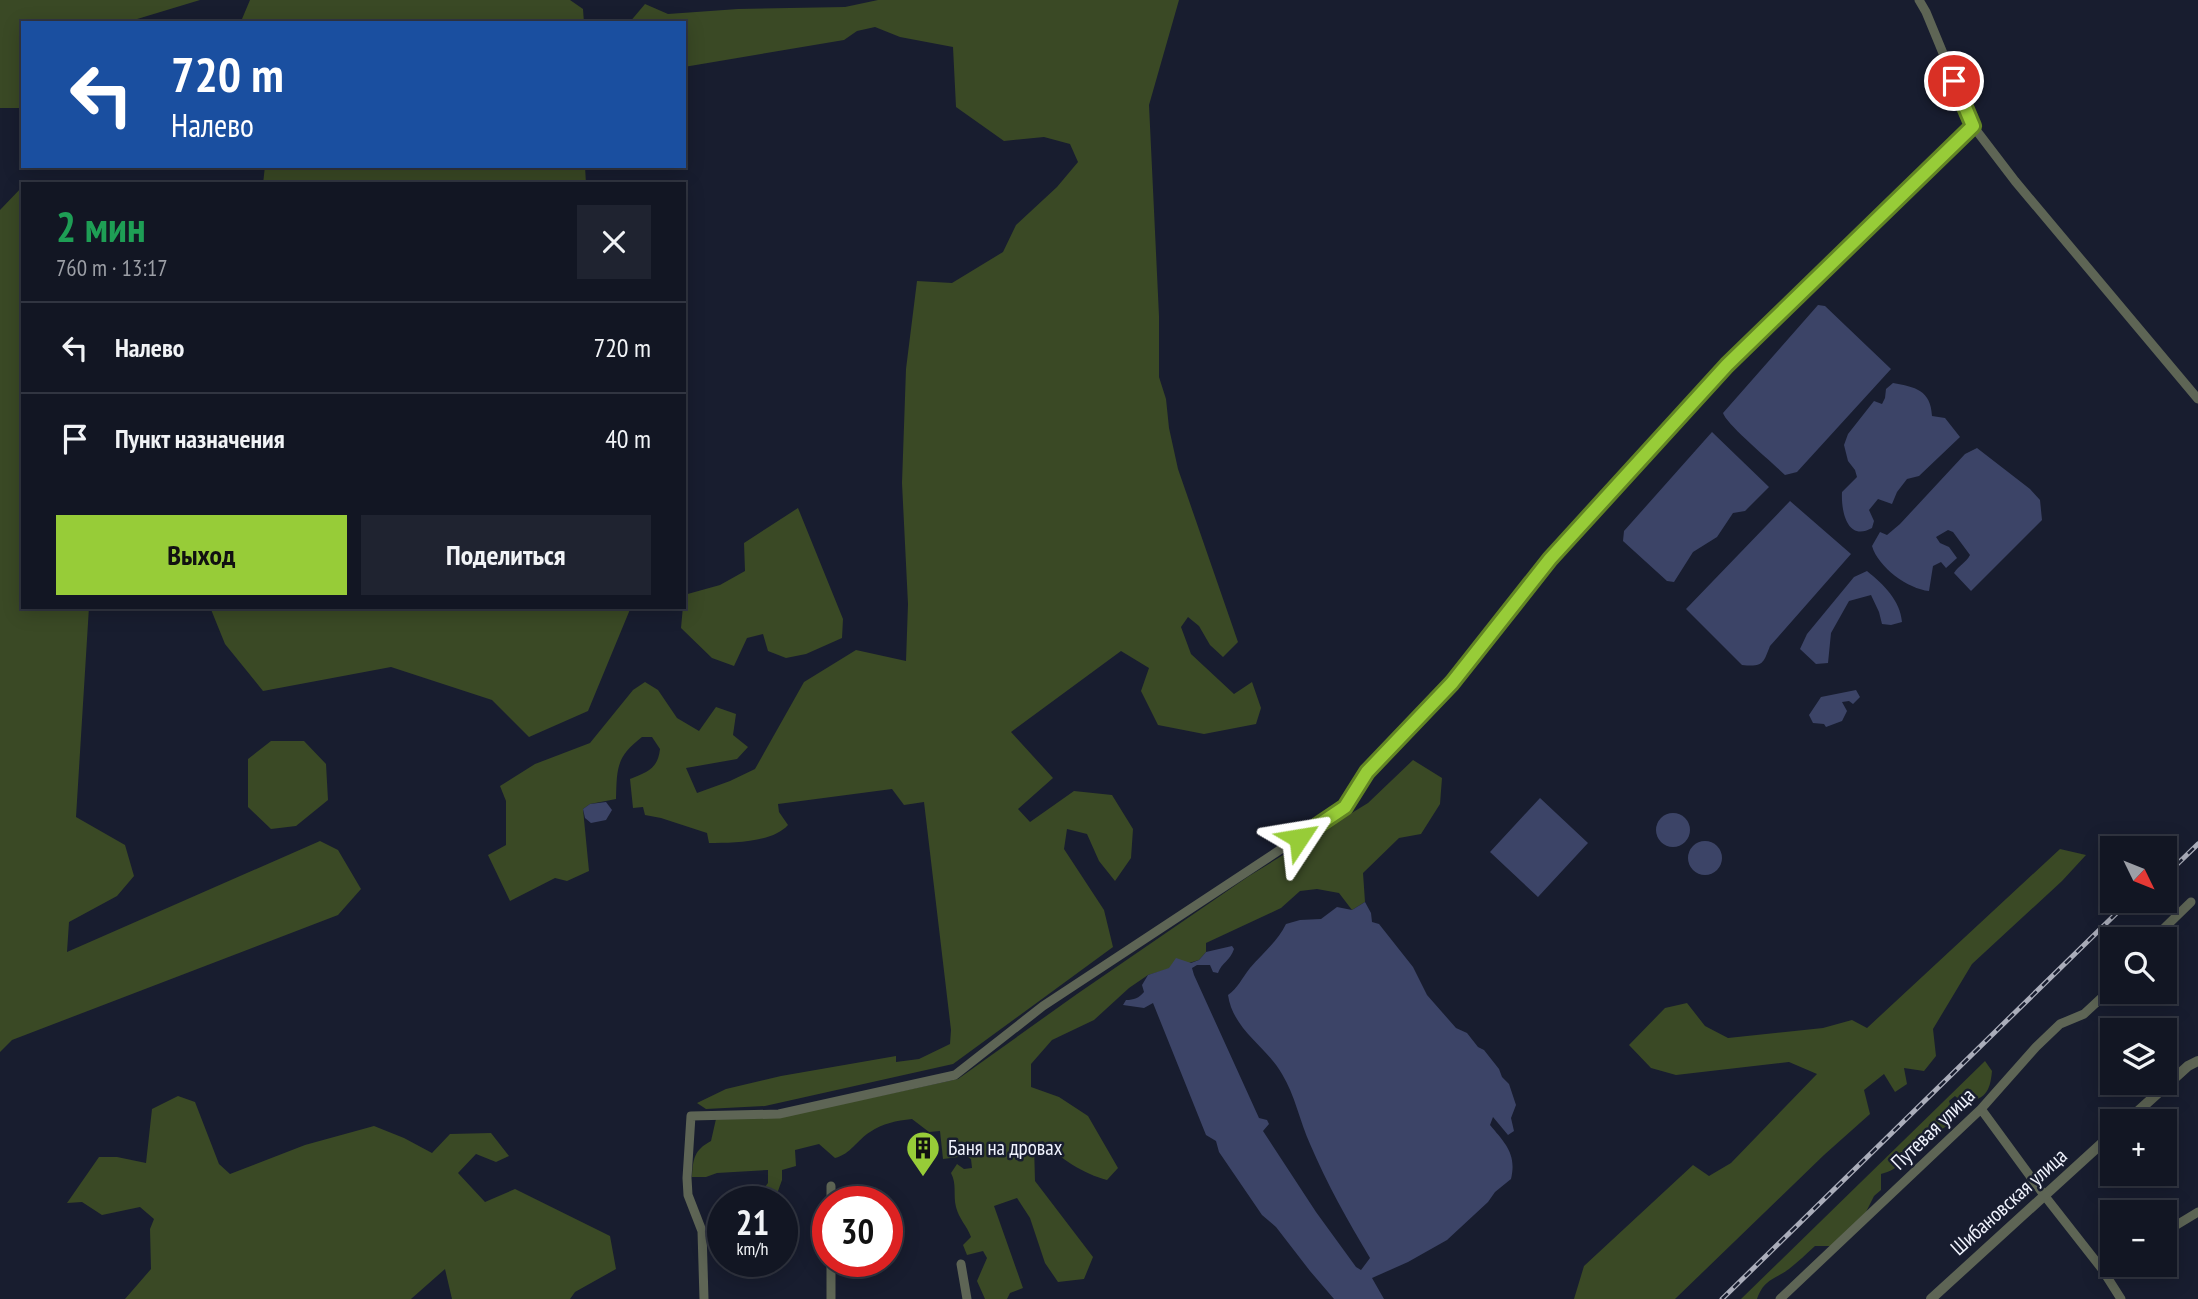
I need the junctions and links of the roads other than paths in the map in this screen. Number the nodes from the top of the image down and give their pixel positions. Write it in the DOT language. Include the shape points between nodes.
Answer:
graph roads {
  1 [pos="1919,0"];
  2 [pos="1973,126"];
  3 [pos="2198,399"];
  4 [pos="2191,902"];
  5 [pos="2165,927"];
  6 [pos="2100,999"];
  7 [pos="2198,1061"];
  8 [pos="1981,1109"];
  9 [pos="2140,1109"];
  10 [pos="2100,1145"];
  11 [pos="2044,1195"];
  12 [pos="2198,1212"];
  13 [pos="2177,1225"];
  14 [pos="961,1264"];
  15 [pos="2100,1266"];
  16 [pos="831,1277"];
  17 [pos="2107,1277"];
  18 [pos="704,1299"];
  19 [pos="831,1299"];
  20 [pos="967,1299"];
  21 [pos="1780,1299"];
  22 [pos="1931,1299"];
  23 [pos="2121,1299"];
  1 -- 2 [label="street"];
  2 -- 3 [label="street"];
  2 -- 18 [label="street" via="1727,365 1550,559 1452,683 1367,772 1345,807 1043,1006 955,1075 779,1114 691,1116 688,1195 702,1231"];
  4 -- 5 [label="street"];
  6 -- 8 [label="street, Путевая улица" via="2036,1046"];
  7 -- 9 [label="street"];
  8 -- 11 [label="street"];
  8 -- 21 [label="street, Путевая улица"];
  10 -- 11 [label="street, Шибановская улица"];
  11 -- 15 [label="street"];
  11 -- 22 [label="street, Шибановская улица"];
  12 -- 13 [label="street"];
  14 -- 20 [label="street"];
  16 -- 19 [label="street"];
  17 -- 23 [label="street"];
}
